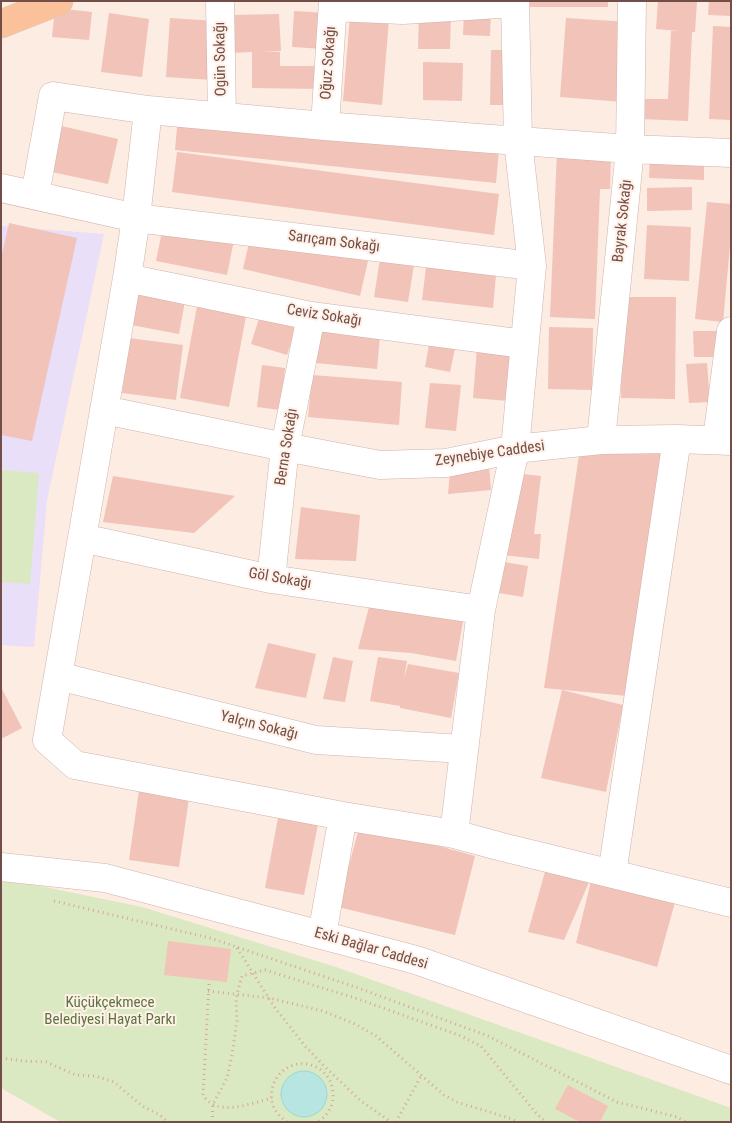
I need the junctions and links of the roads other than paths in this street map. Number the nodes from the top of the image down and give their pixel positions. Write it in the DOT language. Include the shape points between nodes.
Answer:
graph roads {
  1 [pos="59,1"];
  2 [pos="220,1"];
  3 [pos="632,1"];
  4 [pos="516,2"];
  5 [pos="333,4"];
  6 [pos="1,24"];
  7 [pos="148,110"];
  8 [pos="222,116"];
  9 [pos="325,126"];
  10 [pos="518,141"];
  11 [pos="630,149"];
  12 [pos="731,153"];
  13 [pos="1,188"];
  14 [pos="35,195"];
  15 [pos="136,218"];
  16 [pos="532,266"];
  17 [pos="127,278"];
  18 [pos="311,316"];
  19 [pos="731,331"];
  20 [pos="524,344"];
  21 [pos="104,410"];
  22 [pos="677,439"];
  23 [pos="601,440"];
  24 [pos="724,440"];
  25 [pos="285,448"];
  26 [pos="515,449"];
  27 [pos="82,538"];
  28 [pos="271,579"];
  29 [pos="480,610"];
  30 [pos="58,676"];
  31 [pos="463,749"];
  32 [pos="343,816"];
  33 [pos="454,834"];
  34 [pos="1,867"];
  35 [pos="612,874"];
  36 [pos="731,903"];
  37 [pos="322,935"];
  38 [pos="731,1070"];
  1 -- 6 [label="main road"];
  2 -- 8 [label="street, Ogün Sokağı"];
  3 -- 11 [label="street, Bayrak Sokağı"];
  4 -- 5 [label="street" via="403,10"];
  4 -- 10 [label="street"];
  5 -- 9 [label="street, Oğuz Sokağı"];
  7 -- 8 [label="street"];
  7 -- 14 [label="street" via="53,96"];
  7 -- 15 [label="street"];
  8 -- 9 [label="street"];
  9 -- 10 [label="street"];
  10 -- 11 [label="street"];
  10 -- 16 [label="street"];
  11 -- 12 [label="street"];
  11 -- 23 [label="street, Bayrak Sokağı"];
  13 -- 14 [label="street, Sarıçam Sokağı"];
  14 -- 15 [label="street, Sarıçam Sokağı"];
  15 -- 16 [label="street, Sarıçam Sokağı"];
  15 -- 17 [label="street"];
  16 -- 20 [label="street"];
  17 -- 18 [label="street, Ceviz Sokağı"];
  17 -- 21 [label="street"];
  18 -- 20 [label="street, Ceviz Sokağı"];
  18 -- 25 [label="street, Berna Sokağı"];
  19 -- 24 [label="street"];
  20 -- 26 [label="street"];
  21 -- 25 [label="street, Zeynebiye Caddesi"];
  21 -- 27 [label="street"];
  22 -- 23 [label="street, Zeynebiye Caddesi"];
  22 -- 24 [label="street, Zeynebiye Caddesi"];
  22 -- 35 [label="street"];
  23 -- 26 [label="street, Zeynebiye Caddesi"];
  25 -- 26 [label="street, Zeynebiye Caddesi" via="380,465 446,463"];
  25 -- 28 [label="street, Berna Sokağı"];
  26 -- 29 [label="street"];
  27 -- 28 [label="street, Göl Sokağı"];
  27 -- 30 [label="street"];
  28 -- 29 [label="street, Göl Sokağı"];
  29 -- 31 [label="street"];
  30 -- 31 [label="street, Yalçın Sokağı" via="316,740"];
  30 -- 32 [label="street" via="47,740 75,765"];
  31 -- 33 [label="street"];
  32 -- 33 [label="street"];
  32 -- 37 [label="street"];
  33 -- 35 [label="street"];
  34 -- 37 [label="street, Eski Bağlar Caddesi" via="105,878"];
  35 -- 36 [label="street"];
  37 -- 38 [label="street, Eski Bağlar Caddesi" via="416,960"];
}
